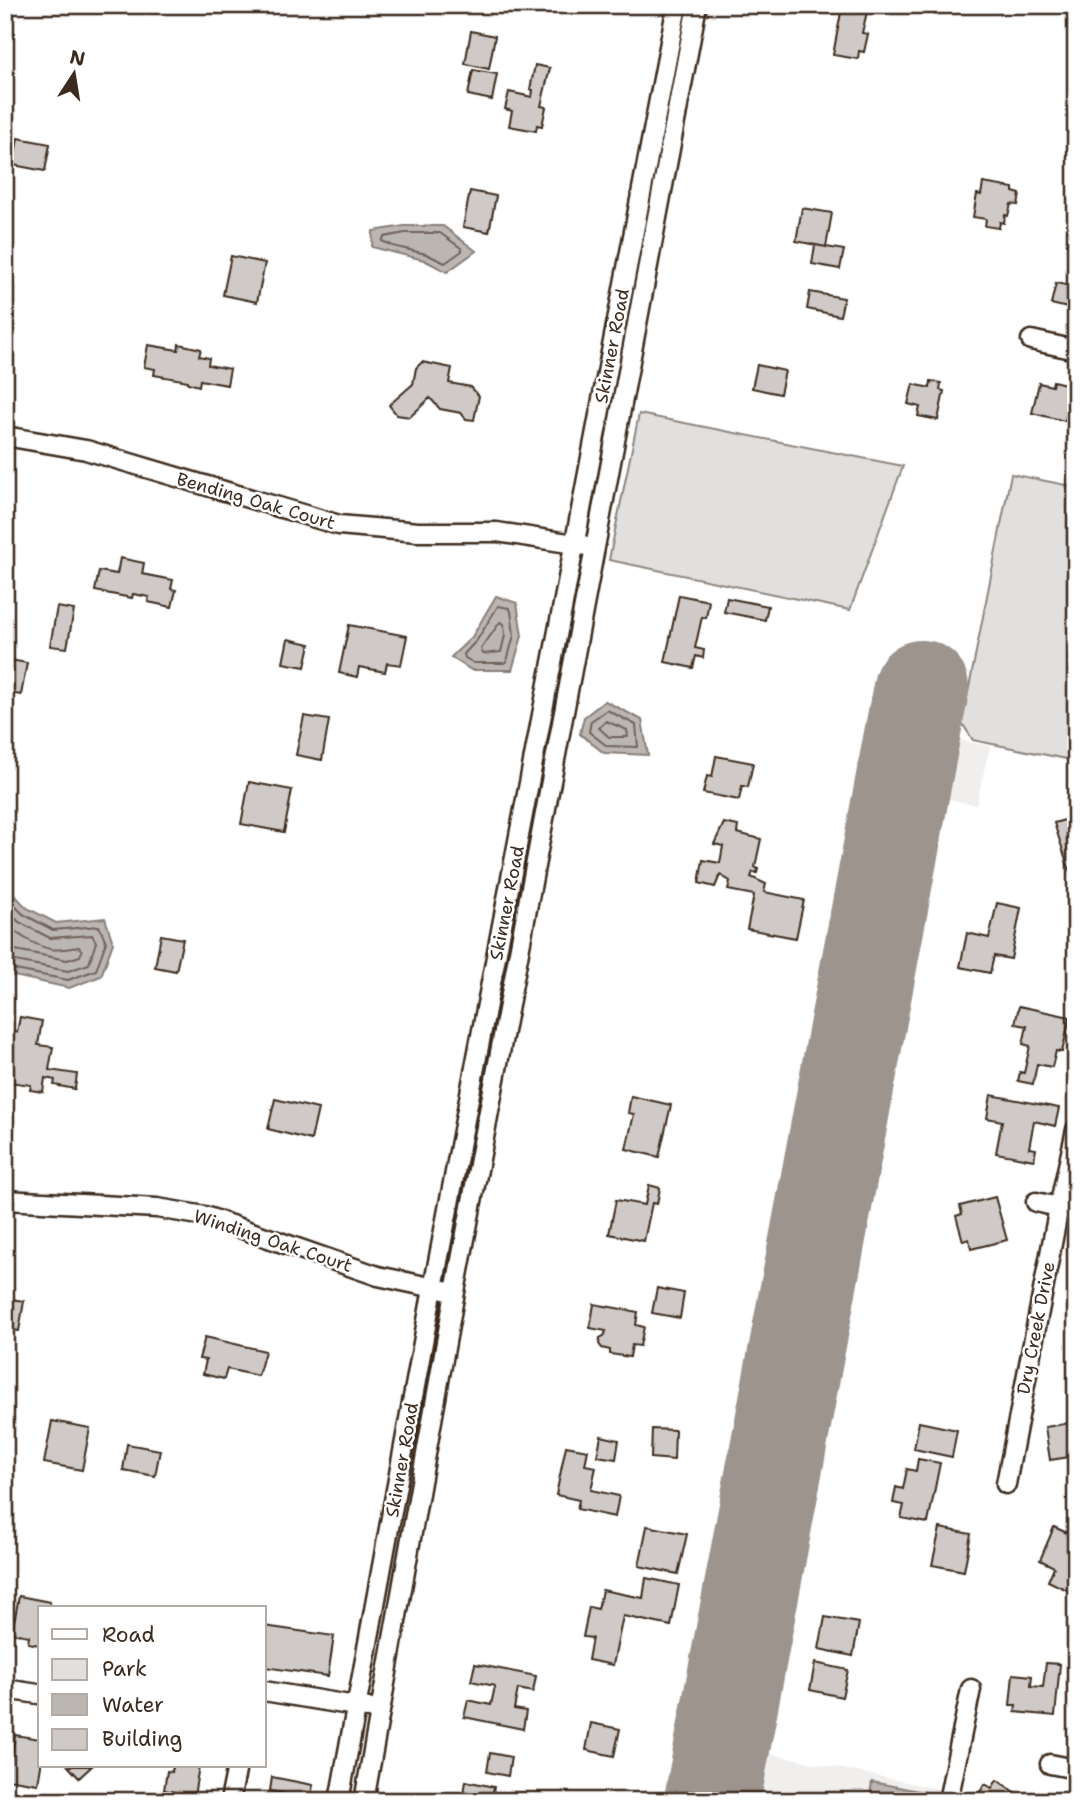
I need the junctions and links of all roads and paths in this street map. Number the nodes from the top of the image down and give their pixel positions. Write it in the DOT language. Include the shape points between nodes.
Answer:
graph roads {
  1 [pos="677,5"];
  2 [pos="697,5"];
  3 [pos="658,104"];
  4 [pos="678,107"];
  5 [pos="1031,340"];
  6 [pos="1076,350"];
  7 [pos="5,436"];
  8 [pos="575,544"];
  9 [pos="595,548"];
  10 [pos="1076,1130"];
  11 [pos="5,1200"];
  12 [pos="1036,1202"];
  13 [pos="1067,1209"];
  14 [pos="433,1288"];
  15 [pos="455,1292"];
  16 [pos="1006,1484"];
  17 [pos="5,1689"];
  18 [pos="971,1689"];
  19 [pos="266,1691"];
  20 [pos="38,1694"];
  21 [pos="357,1706"];
  22 [pos="380,1710"];
  23 [pos="1050,1763"];
  24 [pos="237,1768"];
  25 [pos="1076,1769"];
  26 [pos="230,1801"];
  27 [pos="339,1801"];
  28 [pos="364,1801"];
  29 [pos="948,1801"];
  1 -- 3 [label="street, Skinner Road"];
  2 -- 4 [label="street, Skinner Road"];
  3 -- 4 [label="street"];
  3 -- 8 [label="street, Skinner Road"];
  4 -- 9 [label="street, Skinner Road"];
  5 -- 6 [label="street"];
  7 -- 8 [label="street, Bending Oak Court" via="86,450 339,525 497,533"];
  8 -- 9 [label="street, Bending Oak Court"];
  8 -- 14 [label="street, Skinner Road"];
  9 -- 15 [label="street, Skinner Road"];
  10 -- 13 [label="street, Dry Creek Drive"];
  11 -- 14 [label="street, Winding Oak Court" via="157,1208 205,1216 378,1276"];
  12 -- 13 [label="street"];
  13 -- 16 [label="street, Dry Creek Drive"];
  14 -- 15 [label="street, Winding Oak Court"];
  14 -- 21 [label="street, Skinner Road"];
  15 -- 22 [label="street, Skinner Road"];
  17 -- 20 [label="street"];
  18 -- 29 [label="street"];
  19 -- 21 [label="street"];
  21 -- 22 [label="street"];
  21 -- 27 [label="street, Skinner Road"];
  22 -- 28 [label="street, Skinner Road"];
  23 -- 25 [label="street"];
  24 -- 26 [label="street"];
}
